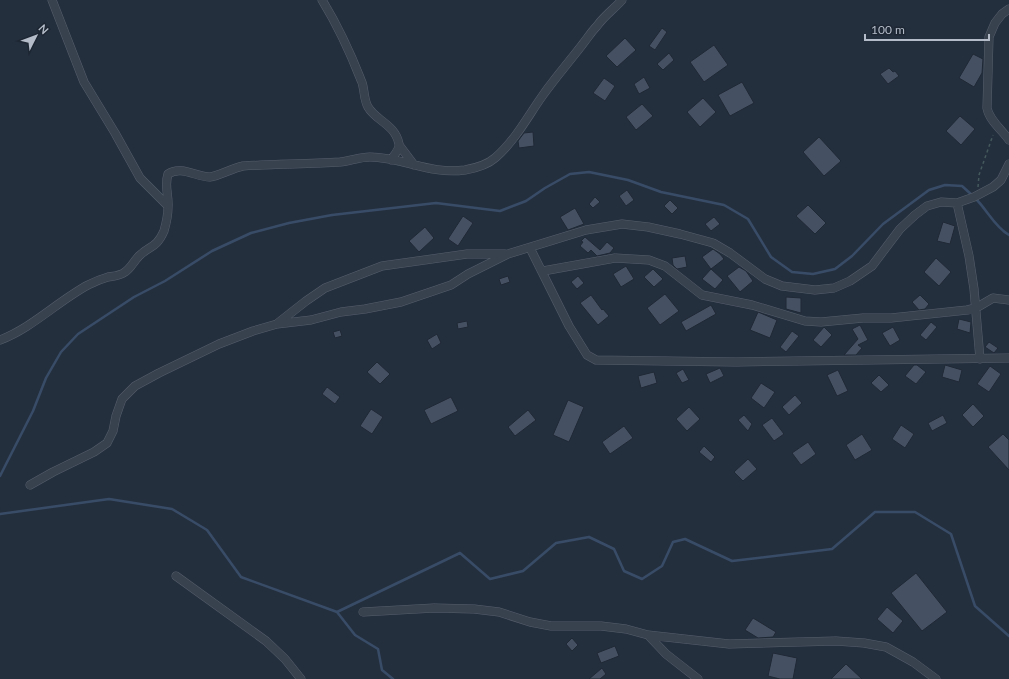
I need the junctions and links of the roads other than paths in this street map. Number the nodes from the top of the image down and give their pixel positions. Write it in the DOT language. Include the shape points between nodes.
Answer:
graph roads {
  1 [pos="52,0"];
  2 [pos="322,0"];
  3 [pos="622,0"];
  4 [pos="1009,9"];
  5 [pos="1009,140"];
  6 [pos="399,145"];
  7 [pos="391,160"];
  8 [pos="1009,164"];
  9 [pos="414,165"];
  10 [pos="957,203"];
  11 [pos="168,206"];
  12 [pos="530,248"];
  13 [pos="508,254"];
  14 [pos="543,271"];
  15 [pos="1009,300"];
  16 [pos="976,308"];
  17 [pos="277,324"];
  18 [pos="0,340"];
  19 [pos="1009,358"];
  20 [pos="980,359"];
  21 [pos="30,486"];
  22 [pos="176,576"];
  23 [pos="363,612"];
  24 [pos="648,635"];
  25 [pos="301,679"];
  26 [pos="698,679"];
  27 [pos="936,679"];
  1 -- 11 [label="street" via="84,82 140,178"];
  2 -- 6 [label="street" via="352,56 368,106 391,128"];
  3 -- 9 [label="street" via="596,26 534,107 530,117 496,158 485,165 457,171 440,171"];
  4 -- 5 [label="street" via="995,23 989,37 987,108 990,117"];
  6 -- 7 [label="street"];
  6 -- 9 [label="street"];
  7 -- 9 [label="street"];
  7 -- 11 [label="street" via="366,157 338,162 243,166 212,177 172,171 166,180"];
  8 -- 10 [label="street" via="1001,180 993,187"];
  10 -- 12 [label="street" via="941,202 927,206 900,229 872,266 834,288 815,290 782,286 765,279 713,243 648,227 622,224 586,230"];
  10 -- 16 [label="street" via="969,256"];
  11 -- 18 [label="street" via="164,230 157,244 140,255 126,272 90,284"];
  12 -- 13 [label="street"];
  12 -- 14 [label="street"];
  13 -- 17 [label="street" via="451,285 401,302 311,320"];
  13 -- 17 [label="street" via="467,254 382,266 325,288"];
  14 -- 16 [label="street" via="615,258 649,260 665,266 702,295 752,305 805,321 891,318"];
  14 -- 20 [label="street" via="569,326 587,355 596,360 736,362"];
  15 -- 16 [label="street" via="993,298"];
  16 -- 20 [label="street"];
  17 -- 21 [label="street" via="219,344 135,386 122,399 107,444"];
  19 -- 20 [label="street"];
  22 -- 25 [label="street" via="266,641 285,658"];
  23 -- 24 [label="street" via="434,608 474,609 499,612 551,626 607,627"];
  24 -- 26 [label="street" via="666,654"];
  24 -- 27 [label="street" via="729,644 836,641 864,643 886,647"];
}
